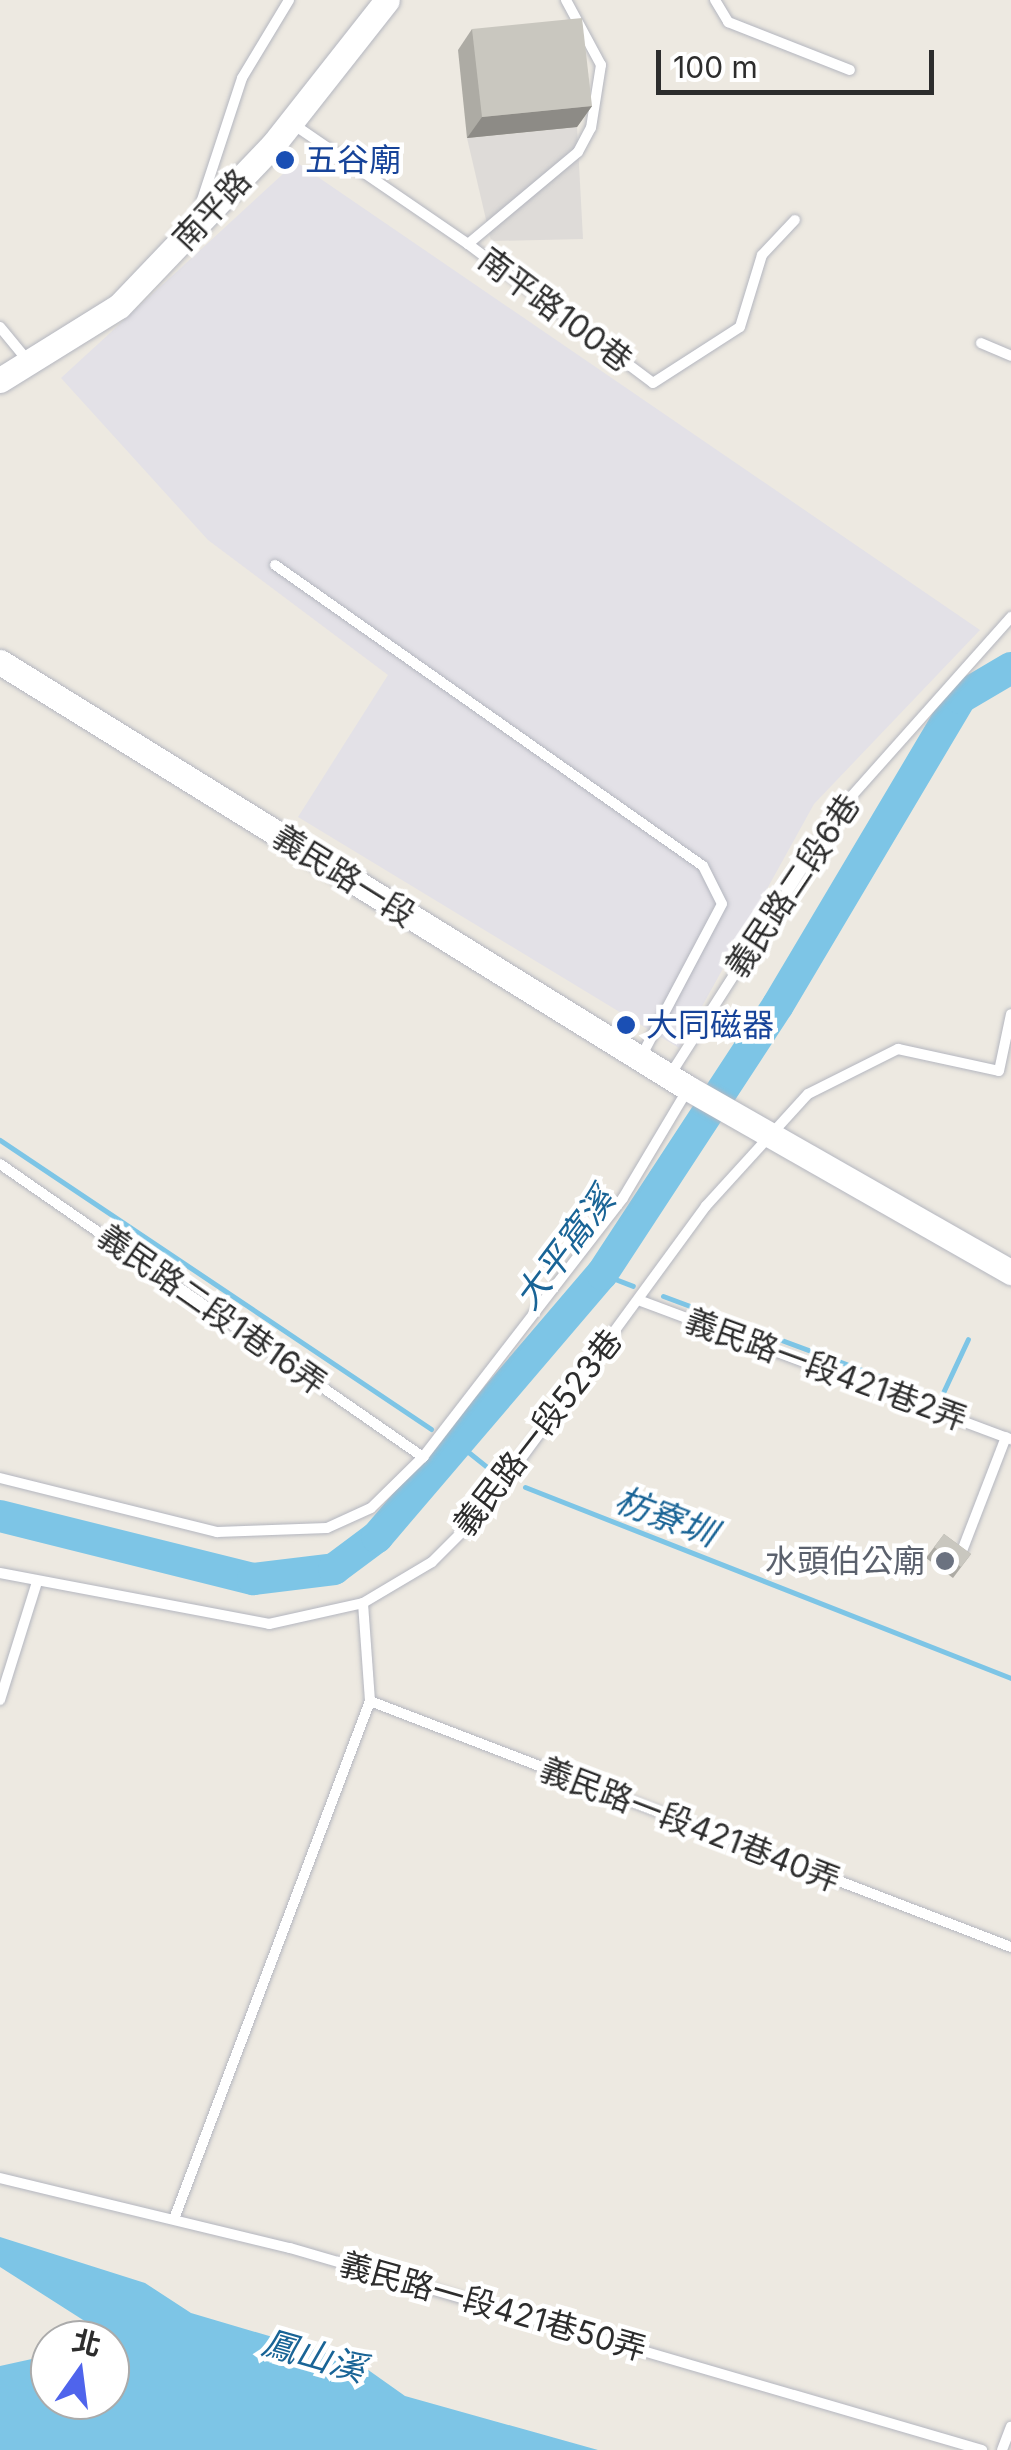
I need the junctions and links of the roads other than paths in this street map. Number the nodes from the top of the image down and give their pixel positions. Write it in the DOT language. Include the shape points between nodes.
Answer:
graph roads {
  1 [pos="289,0"];
  2 [pos="387,0"];
  3 [pos="566,0"];
  4 [pos="715,0"];
  5 [pos="850,70"];
  6 [pos="288,121"];
  7 [pos="795,220"];
  8 [pos="194,230"];
  9 [pos="468,244"];
  10 [pos="0,327"];
  11 [pos="981,343"];
  12 [pos="1011,356"];
  13 [pos="29,362"];
  14 [pos="0,380"];
  15 [pos="275,565"];
  16 [pos="1011,617"];
  17 [pos="0,662"];
  18 [pos="1011,1014"];
  19 [pos="640,1058"];
  20 [pos="679,1082"];
  21 [pos="773,1138"];
  22 [pos="0,1164"];
  23 [pos="1011,1272"];
  24 [pos="641,1301"];
  25 [pos="1008,1438"];
  26 [pos="423,1457"];
  27 [pos="0,1478"];
  28 [pos="962,1551"];
  29 [pos="0,1573"];
  30 [pos="37,1582"];
  31 [pos="363,1603"];
  32 [pos="0,1700"];
  33 [pos="370,1701"];
  34 [pos="1011,1947"];
  35 [pos="0,2178"];
  36 [pos="174,2219"];
  37 [pos="1011,2427"];
  38 [pos="982,2450"];
  39 [pos="1002,2450"];
  1 -- 8 [label="lane" via="242,78"];
  2 -- 6 [label="street, 南平路"];
  3 -- 9 [label="lane, 南平路100巷" via="601,65 578,152"];
  4 -- 5 [label="lane" via="728,22"];
  6 -- 8 [label="street, 南平路"];
  6 -- 9 [label="lane, 南平路100巷"];
  7 -- 9 [label="lane, 南平路100巷" via="762,255 740,326 653,383"];
  8 -- 13 [label="street, 南平路" via="119,306"];
  10 -- 13 [label="lane"];
  11 -- 12 [label="lane"];
  13 -- 14 [label="street, 南平路"];
  15 -- 19 [label="lane" via="703,866 722,904"];
  16 -- 20 [label="lane, 義民路二段6巷" via="841,808"];
  17 -- 19 [label="street, 義民路一段"];
  18 -- 21 [label="lane, 義民路一段523巷" via="999,1071 898,1048 808,1094"];
  19 -- 20 [label="street, 義民路一段"];
  20 -- 21 [label="street, 義民路一段"];
  20 -- 26 [label="lane, 義民路二段6巷" via="624,1198"];
  21 -- 23 [label="street"];
  21 -- 24 [label="lane, 義民路一段523巷" via="706,1206"];
  22 -- 26 [label="lane, 義民路二段1巷16弄"];
  24 -- 25 [label="lane, 義民路一段421巷2弄"];
  24 -- 31 [label="lane, 義民路一段523巷" via="482,1512 432,1562"];
  25 -- 28 [label="lane"];
  26 -- 27 [label="lane, 義民路二段6巷" via="371,1508 278,1535 217,1532"];
  29 -- 30 [label="lane, 義民路一段523巷"];
  30 -- 31 [label="lane, 義民路一段523巷" via="269,1624"];
  30 -- 32 [label="lane"];
  31 -- 33 [label="lane"];
  33 -- 34 [label="lane, 義民路一段421巷40弄"];
  33 -- 36 [label="lane"];
  35 -- 36 [label="lane, 義民路一段421巷50弄"];
  36 -- 38 [label="lane, 義民路一段421巷50弄"];
  37 -- 39 [label="lane"];
}
